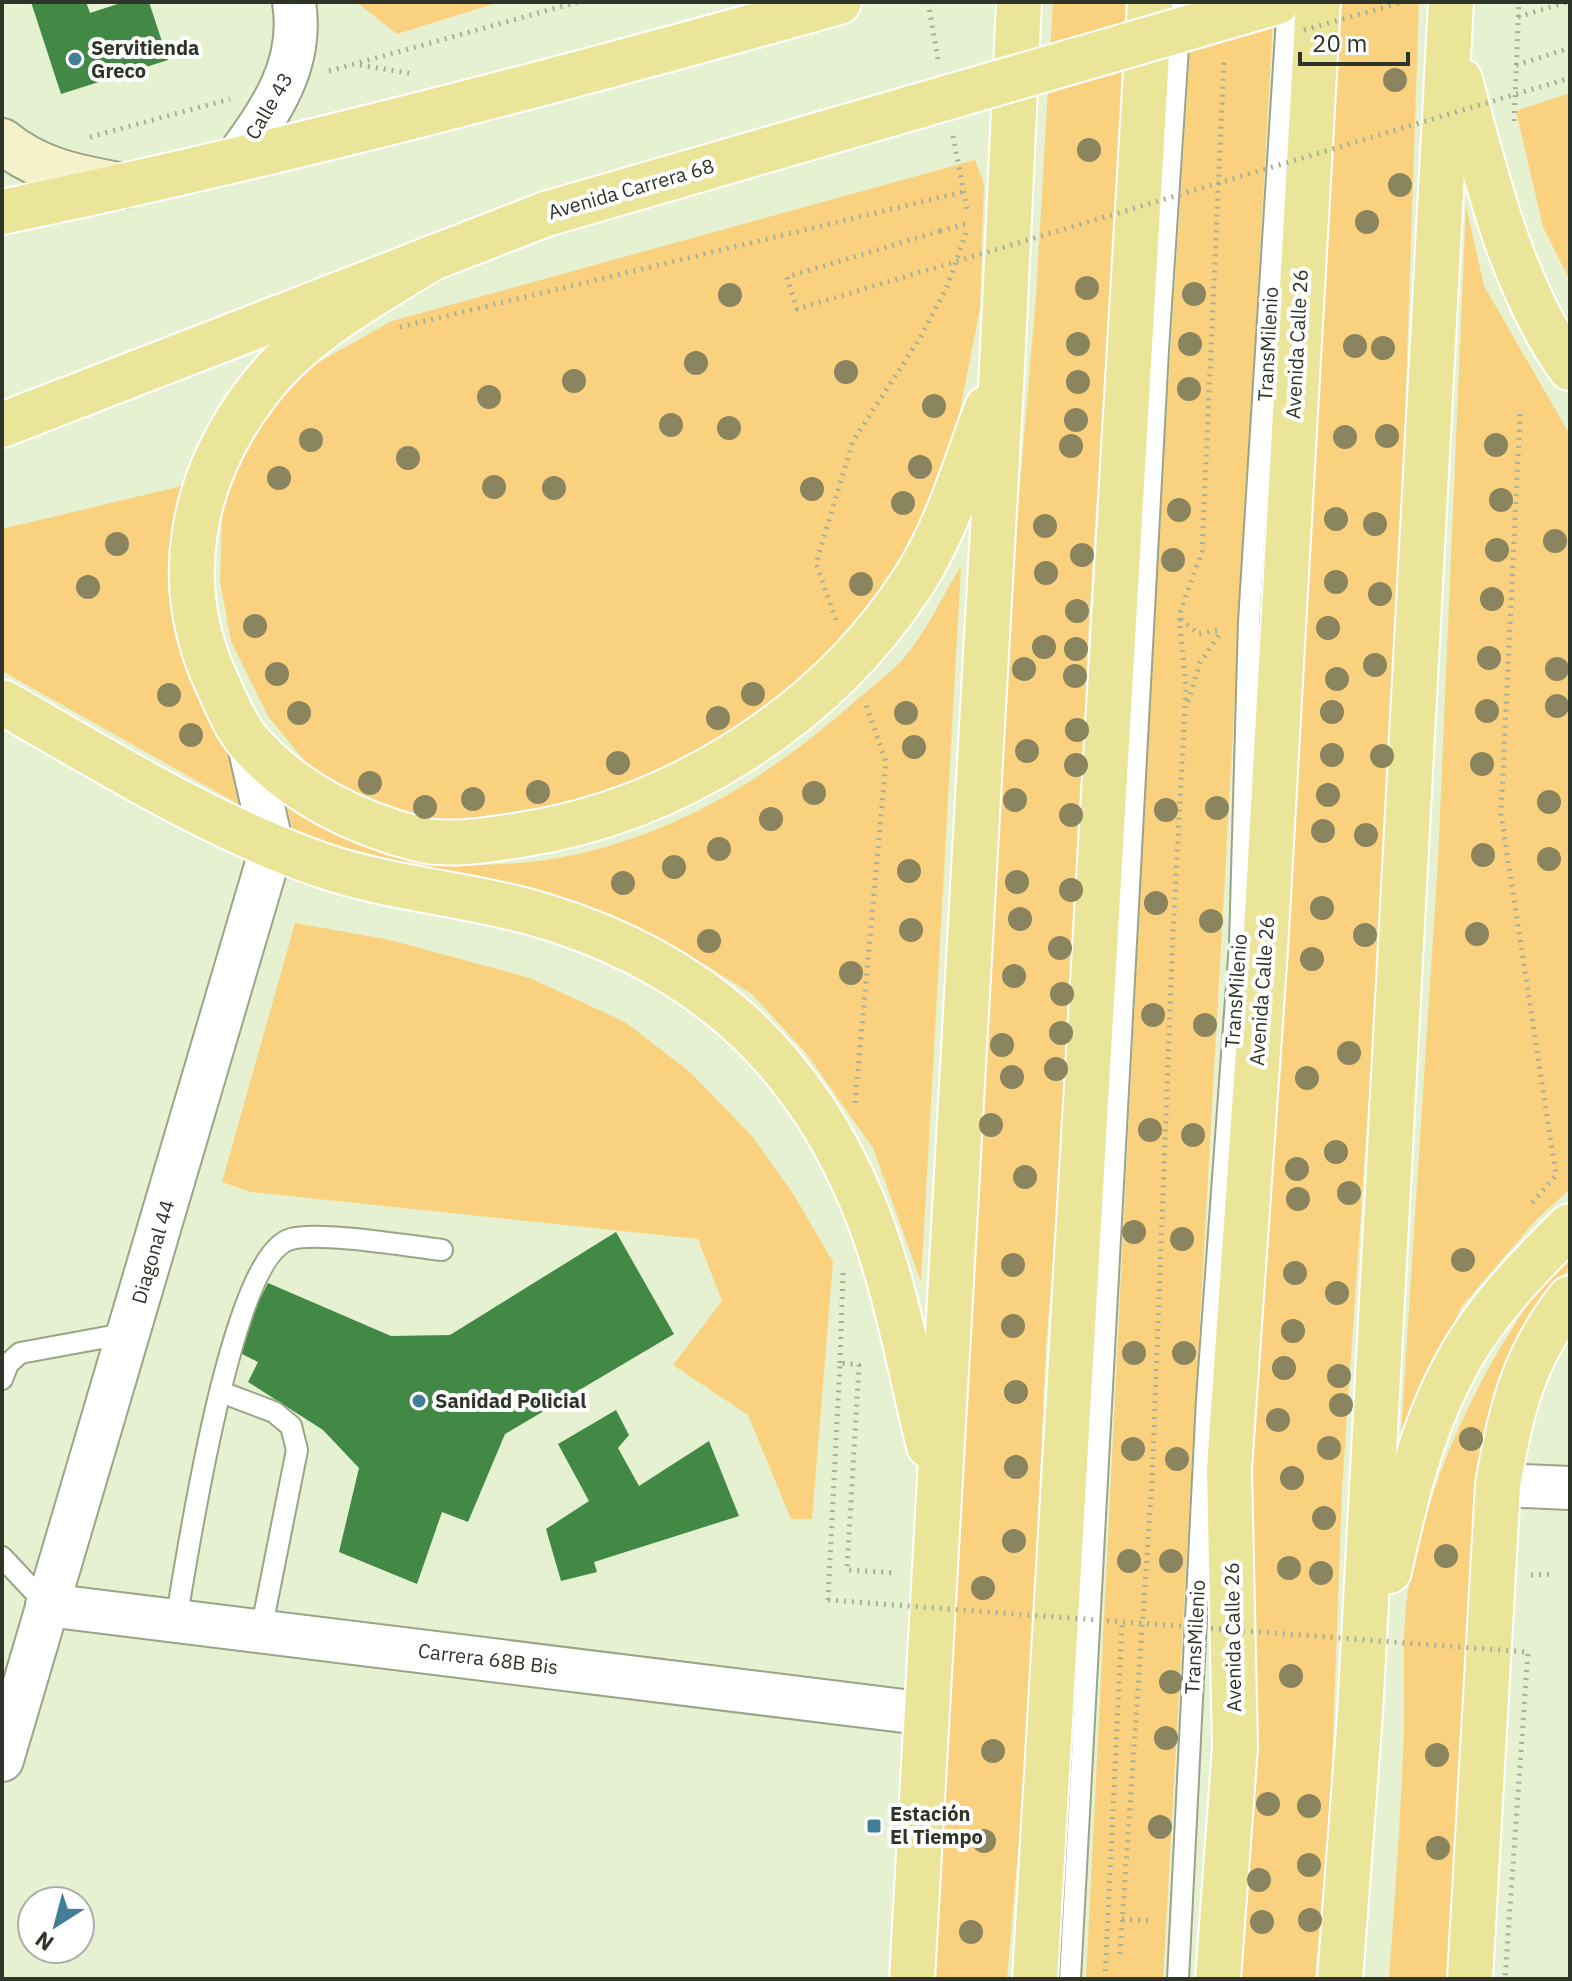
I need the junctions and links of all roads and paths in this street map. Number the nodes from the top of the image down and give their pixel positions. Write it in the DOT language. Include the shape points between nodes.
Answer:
graph roads {
  1 [pos="294,2"];
  2 [pos="578,2"];
  3 [pos="839,2"];
  4 [pos="1019,2"];
  5 [pos="1150,2"];
  6 [pos="1181,2"];
  7 [pos="1277,2"];
  8 [pos="1288,2"];
  9 [pos="1318,2"];
  10 [pos="1519,2"];
  11 [pos="1567,2"];
  12 [pos="1518,17"];
  13 [pos="1450,20"];
  14 [pos="1570,48"];
  15 [pos="1224,49"];
  16 [pos="1516,65"];
  17 [pos="1570,78"];
  18 [pos="284,84"];
  19 [pos="1514,122"];
  20 [pos="109,132"];
  21 [pos="2,141"];
  22 [pos="235,160"];
  23 [pos="124,186"];
  24 [pos="963,192"];
  25 [pos="2,212"];
  26 [pos="970,222"];
  27 [pos="432,258"];
  28 [pos="395,328"];
  29 [pos="1002,368"];
  30 [pos="1570,368"];
  31 [pos="1520,414"];
  32 [pos="2,425"];
  33 [pos="1179,615"];
  34 [pos="2,702"];
  35 [pos="1184,715"];
  36 [pos="248,741"];
  37 [pos="272,846"];
  38 [pos="1522,1215"];
  39 [pos="1570,1226"];
  40 [pos="442,1250"];
  41 [pos="1570,1298"];
  42 [pos="842,1302"];
  43 [pos="129,1333"];
  44 [pos="840,1363"];
  45 [pos="2,1379"];
  46 [pos="221,1392"];
  47 [pos="1498,1485"];
  48 [pos="1570,1488"];
  49 [pos="940,1489"];
  50 [pos="2,1557"];
  51 [pos="1531,1573"];
  52 [pos="1555,1574"];
  53 [pos="935,1576"];
  54 [pos="47,1605"];
  55 [pos="176,1621"];
  56 [pos="1122,1622"];
  57 [pos="261,1631"];
  58 [pos="928,1714"];
  59 [pos="1360,1714"];
  60 [pos="2,1760"];
  61 [pos="1122,1919"];
  62 [pos="1152,1935"];
  63 [pos="1120,1954"];
  64 [pos="912,1979"];
  65 [pos="1035,1979"];
  66 [pos="1070,1979"];
  67 [pos="1105,1979"];
  68 [pos="1178,1979"];
  69 [pos="1218,1979"];
  70 [pos="1340,1979"];
  71 [pos="1470,1979"];
  72 [pos="1505,1979"];
  1 -- 18 [label="street, Calle 43" via="298,31"];
  2 -- 18 [label="path"];
  3 -- 22 [label="main road" via="534,87"];
  4 -- 29 [label="main road"];
  5 -- 65 [label="main road"];
  6 -- 66 [label="lane"];
  7 -- 27 [label="main road, Avenida Carrera 68, bridge" via="546,214"];
  8 -- 68 [label="lane, TransMilenio" via="1249,622 1240,944 1207,1399"];
  9 -- 69 [label="main road, Avenida Calle 26" via="1265,950 1229,1469 1235,1747"];
  10 -- 12 [label="path"];
  11 -- 12 [label="path"];
  12 -- 16 [label="path"];
  13 -- 30 [label="main road" via="1479,153 1533,306"];
  13 -- 59 [label="main road"];
  14 -- 16 [label="path"];
  15 -- 33 [label="path" via="1202,551"];
  16 -- 19 [label="path"];
  17 -- 26 [label="path, bridge" via="797,309 787,277"];
  18 -- 20 [label="path"];
  18 -- 22 [label="street, Calle 43"];
  21 -- 23 [label="street" via="20,156 63,174"];
  22 -- 23 [label="main road"];
  23 -- 25 [label="main road"];
  24 -- 28 [label="path"];
  27 -- 32 [label="main road, Avenida Carrera 68"];
  27 -- 36 [label="main road" via="306,342 274,373 235,424 206,484 192,542 191,608 205,658"];
  29 -- 36 [label="main road" via="943,523 916,578 883,625 821,691 776,727 674,788 612,813 544,831 481,841 422,840 350,818 297,785"];
  29 -- 49 [label="main road"];
  31 -- 38 [label="path" via="1501,814 1556,1175"];
  33 -- 35 [label="path" via="1186,664"];
  33 -- 35 [label="path" via="1198,634 1215,633 1228,622 1200,663"];
  34 -- 37 [label="main road" via="150,787"];
  35 -- 61 [label="path" via="1152,1482"];
  36 -- 37 [label="street, Diagonal 44"];
  37 -- 43 [label="street, Diagonal 44"];
  37 -- 49 [label="main road" via="327,867 541,915 602,936 709,994 751,1031 787,1072 827,1132 864,1206"];
  39 -- 59 [label="main road" via="1498,1302 1452,1372 1403,1507"];
  40 -- 46 [label="lane" via="289,1239 261,1270 230,1347"];
  41 -- 47 [label="main road" via="1532,1355 1511,1410"];
  42 -- 44 [label="path"];
  43 -- 45 [label="lane" via="20,1353"];
  43 -- 54 [label="street, Diagonal 44"];
  44 -- 53 [label="path" via="859,1365 847,1570"];
  44 -- 56 [label="path, bridge" via="828,1600"];
  46 -- 55 [label="lane"];
  46 -- 57 [label="lane" via="274,1412 291,1426 297,1450"];
  47 -- 48 [label="street"];
  47 -- 71 [label="main road"];
  49 -- 53 [label="main road"];
  50 -- 54 [label="lane"];
  51 -- 52 [label="path"];
  53 -- 58 [label="main road"];
  54 -- 55 [label="street, Carrera 68B Bis"];
  54 -- 60 [label="street, Diagonal 44"];
  55 -- 57 [label="street, Carrera 68B Bis"];
  56 -- 67 [label="path"];
  56 -- 72 [label="path, bridge" via="1528,1652"];
  57 -- 58 [label="street, Carrera 68B Bis"];
  58 -- 64 [label="main road"];
  59 -- 70 [label="main road"];
  61 -- 62 [label="path" via="1152,1920"];
  61 -- 63 [label="path"];
}
